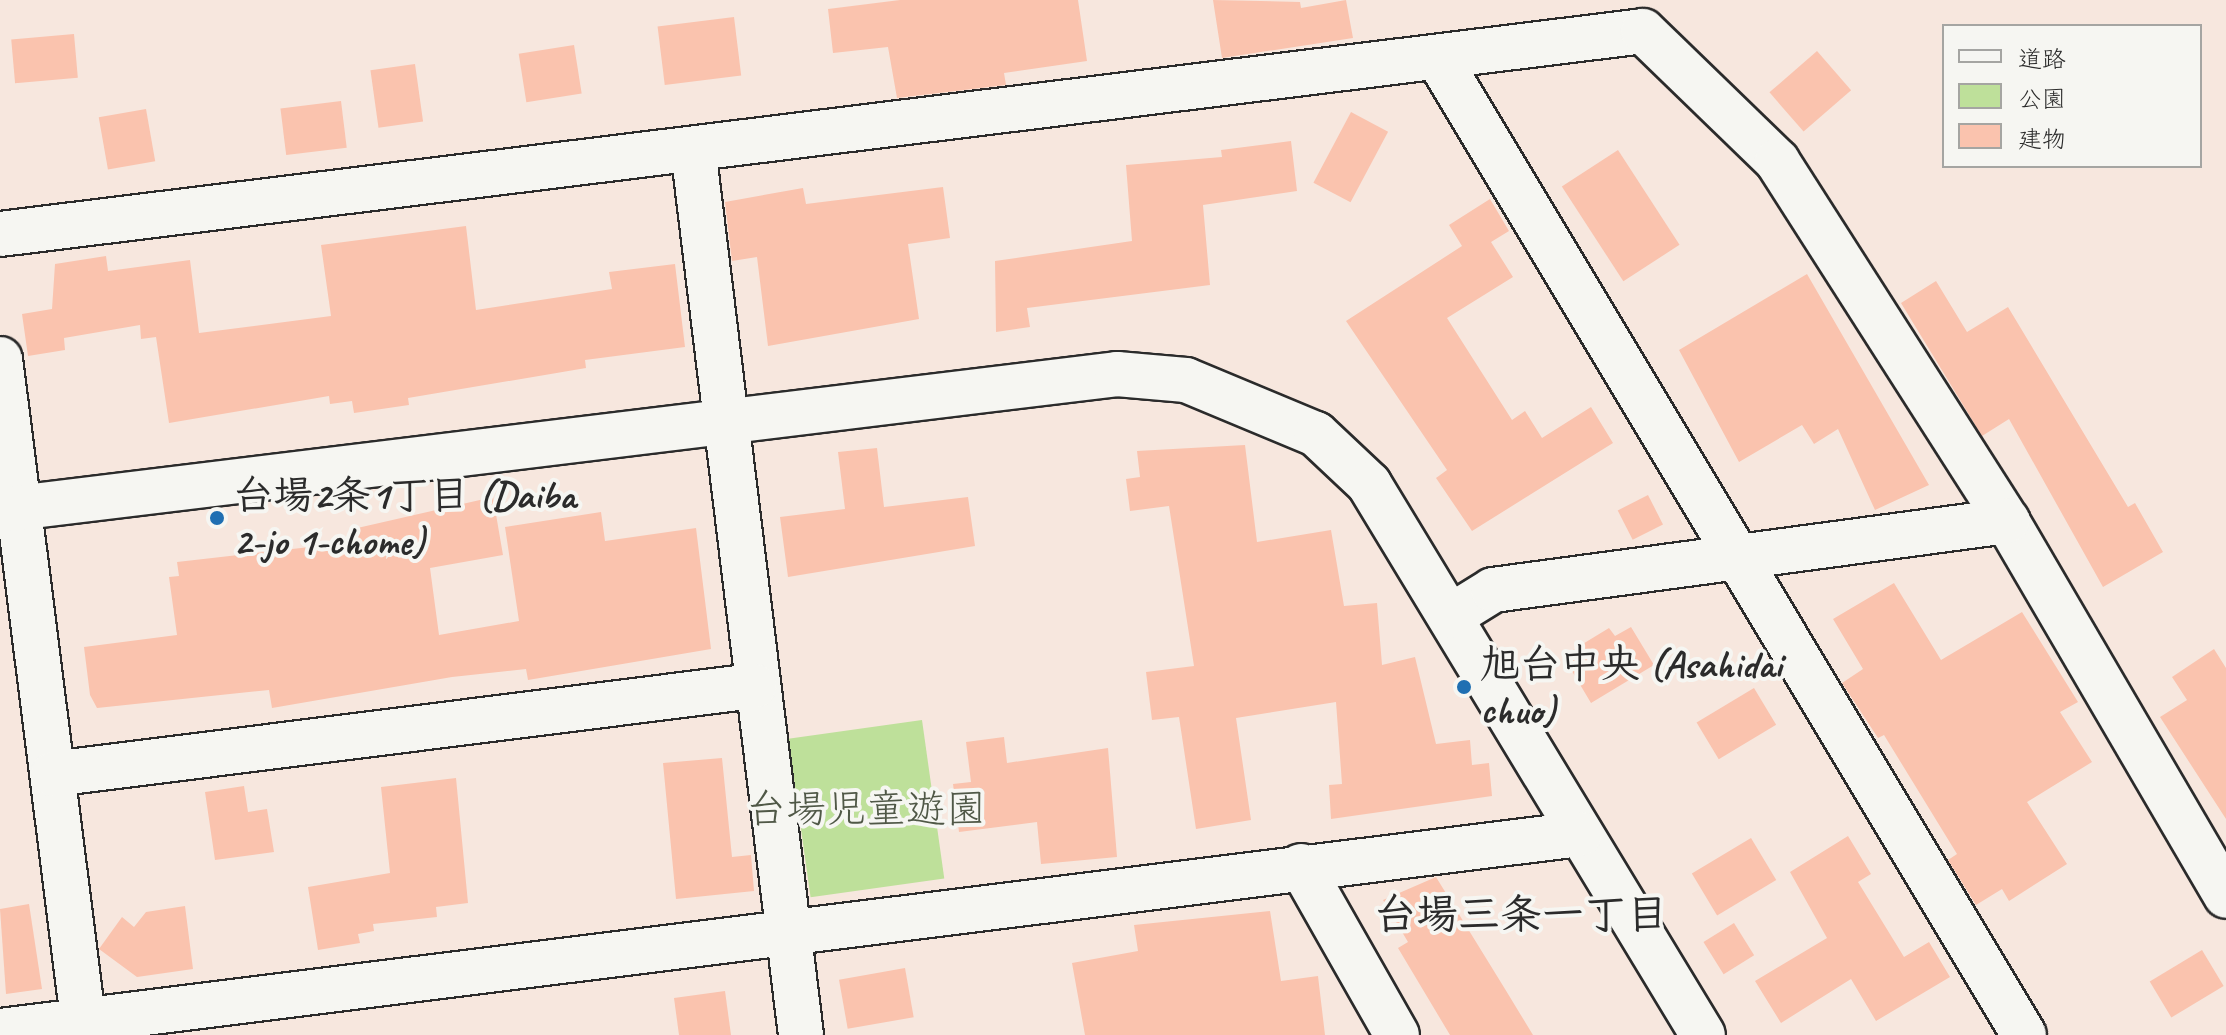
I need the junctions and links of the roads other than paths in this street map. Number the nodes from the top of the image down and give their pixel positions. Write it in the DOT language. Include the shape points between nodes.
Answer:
graph roads {
  1 [pos="1438,58"];
  2 [pos="693,149"];
  3 [pos="0,234"];
  4 [pos="0,359"];
  5 [pos="724,418"];
  6 [pos="10,509"];
  7 [pos="2007,521"];
  8 [pos="1733,559"];
  9 [pos="1451,616"];
  10 [pos="754,686"];
  11 [pos="53,774"];
  12 [pos="1580,834"];
  13 [pos="1301,866"];
  14 [pos="2226,896"];
  15 [pos="787,928"];
  16 [pos="83,1019"];
  17 [pos="0,1031"];
  18 [pos="801,1035"];
  19 [pos="1397,1035"];
  20 [pos="1703,1035"];
  21 [pos="2024,1035"];
  1 -- 2 [label="street"];
  1 -- 7 [label="street" via="1643,31 1777,161"];
  1 -- 8 [label="street"];
  2 -- 3 [label="street"];
  2 -- 5 [label="street"];
  4 -- 6 [label="street"];
  5 -- 6 [label="street"];
  5 -- 9 [label="street" via="1117,374 1186,380 1316,434 1369,484"];
  5 -- 10 [label="street"];
  6 -- 11 [label="street"];
  7 -- 8 [label="street"];
  7 -- 14 [label="street"];
  8 -- 9 [label="street" via="1493,590"];
  8 -- 21 [label="street"];
  9 -- 12 [label="street"];
  10 -- 11 [label="street"];
  10 -- 15 [label="street"];
  11 -- 16 [label="street"];
  12 -- 13 [label="street"];
  12 -- 20 [label="street"];
  13 -- 15 [label="street"];
  13 -- 19 [label="street"];
  15 -- 16 [label="street"];
  15 -- 18 [label="street"];
  16 -- 17 [label="street"];
}
